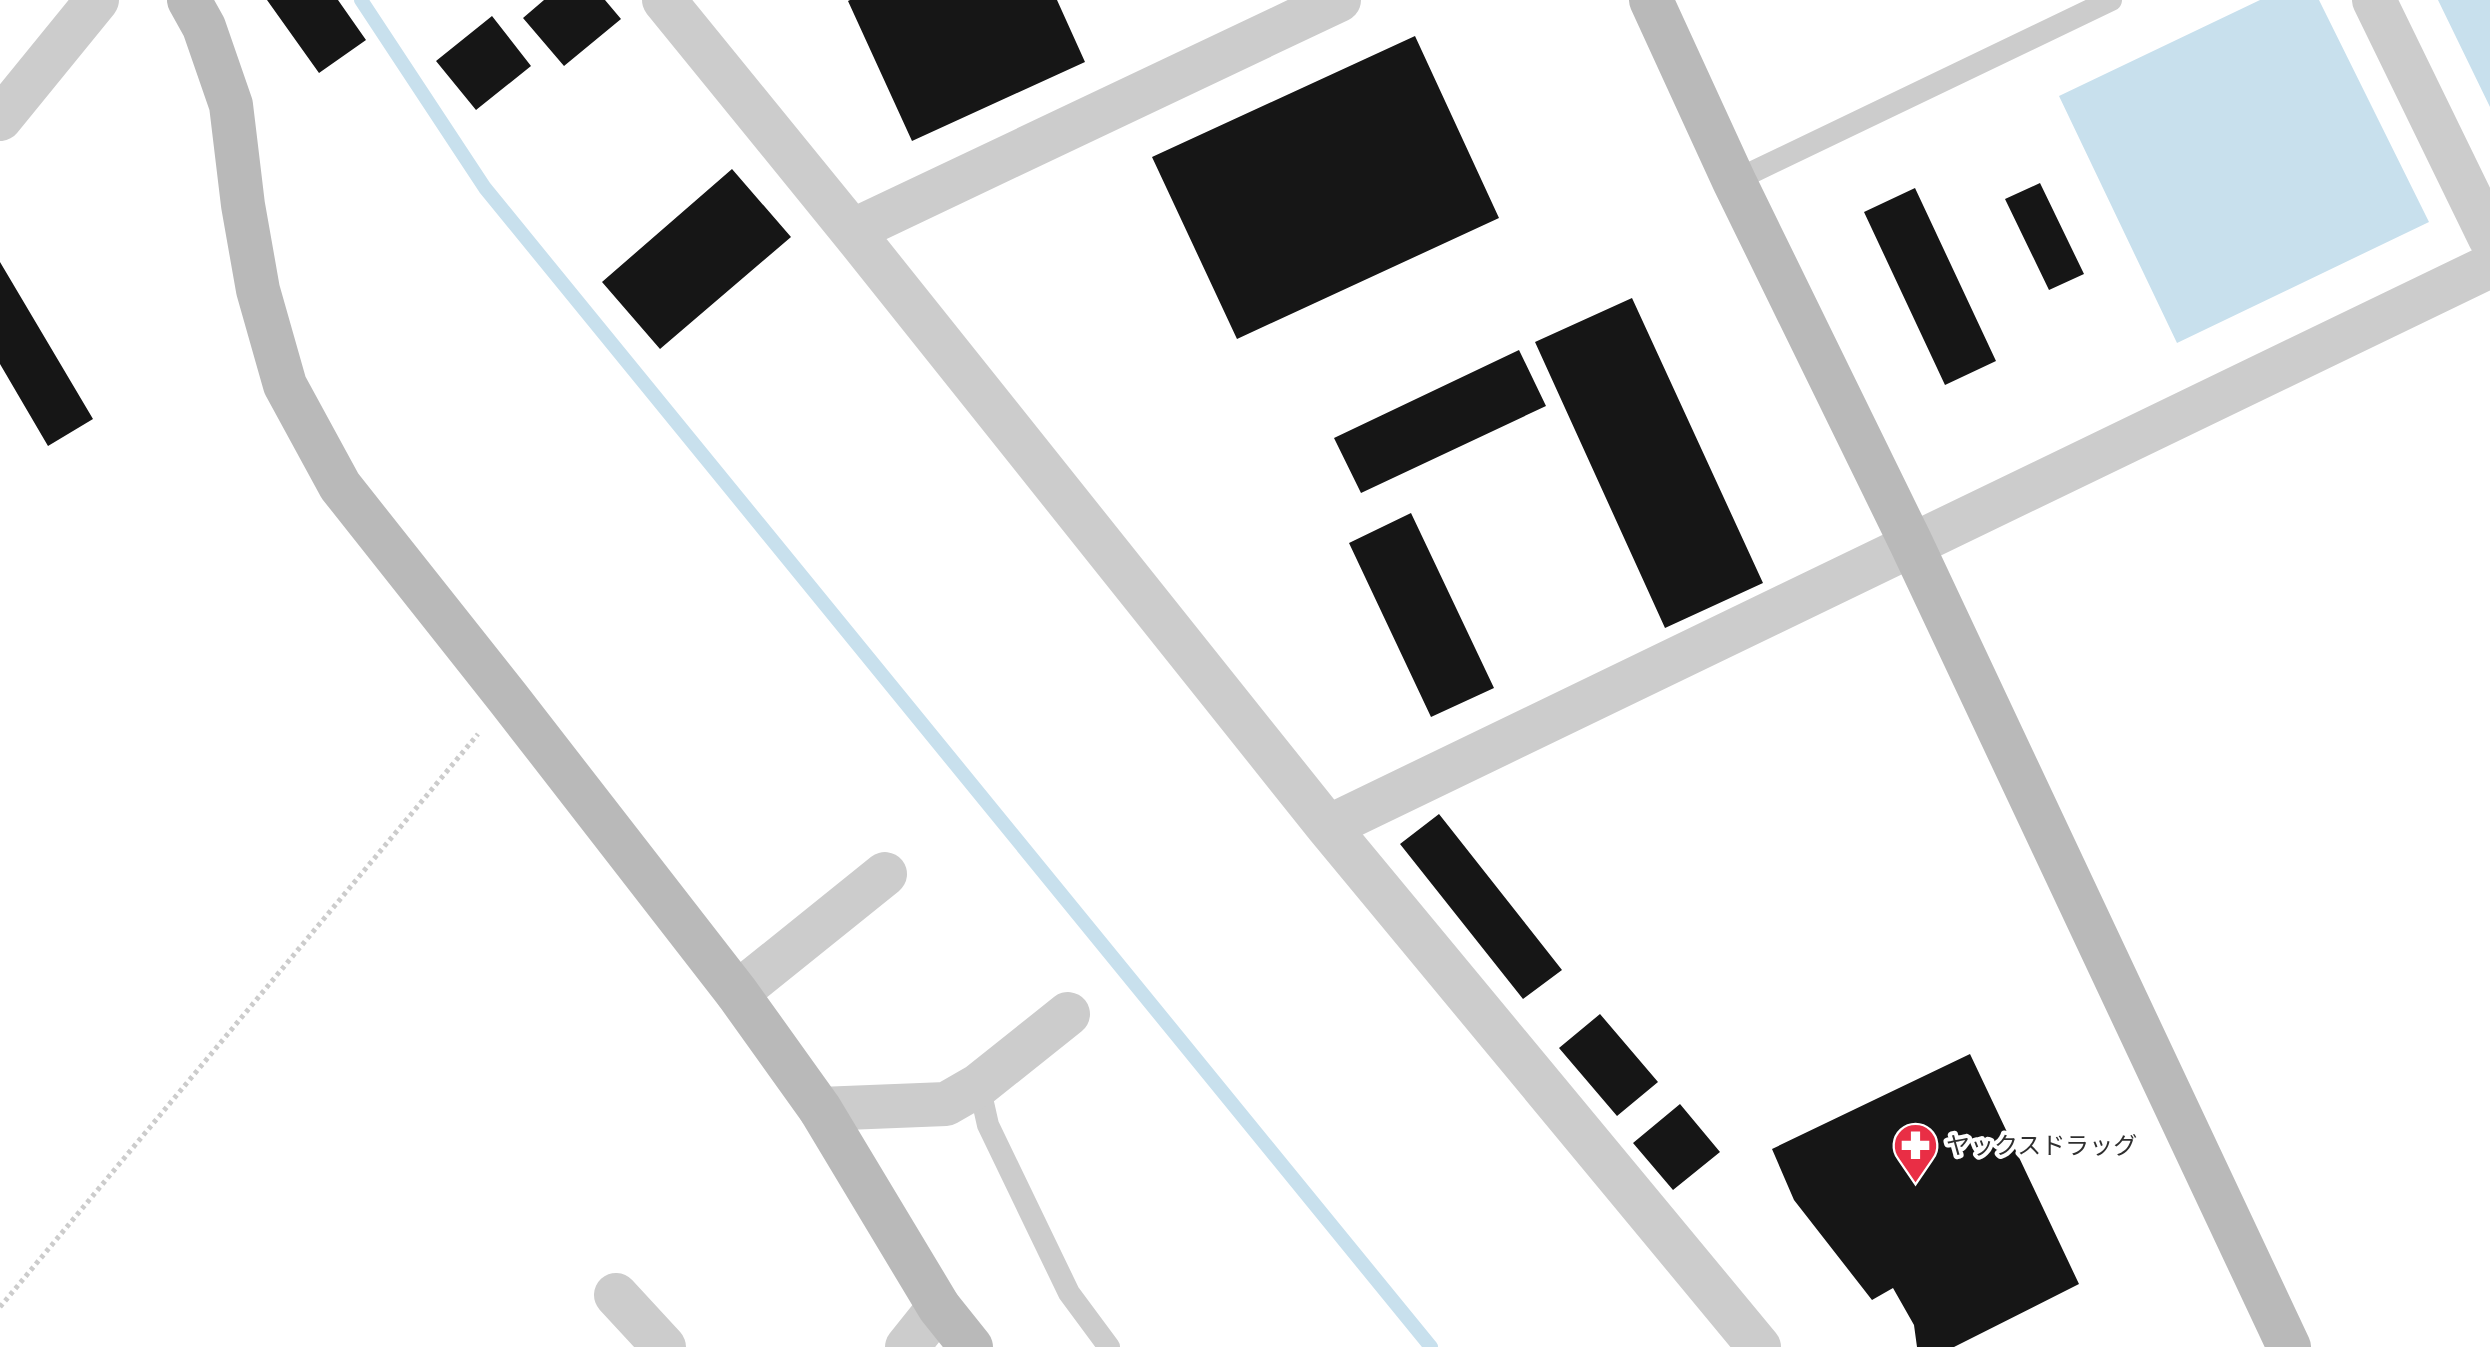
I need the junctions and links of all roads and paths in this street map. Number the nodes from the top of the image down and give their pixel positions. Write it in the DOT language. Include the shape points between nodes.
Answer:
graph roads {
  1 [pos="97,0"];
  2 [pos="189,0"];
  3 [pos="664,0"];
  4 [pos="1339,0"];
  5 [pos="1651,0"];
  6 [pos="2111,0"];
  7 [pos="2374,0"];
  8 [pos="0,119"];
  9 [pos="1734,181"];
  10 [pos="852,231"];
  11 [pos="2490,238"];
  12 [pos="2490,266"];
  13 [pos="1911,543"];
  14 [pos="508,698"];
  15 [pos="1328,827"];
  16 [pos="885,874"];
  17 [pos="737,993"];
  18 [pos="1068,1014"];
  19 [pos="979,1085"];
  20 [pos="820,1109"];
  21 [pos="616,1295"];
  22 [pos="0,1307"];
  23 [pos="939,1307"];
  24 [pos="664,1347"];
  25 [pos="907,1347"];
  26 [pos="971,1347"];
  27 [pos="1109,1347"];
  28 [pos="1759,1347"];
  29 [pos="2289,1347"];
  1 -- 8 [label="street"];
  2 -- 14 [label="street" via="231,105 258,290 285,385 340,486"];
  3 -- 10 [label="street"];
  4 -- 10 [label="street"];
  5 -- 9 [label="street"];
  6 -- 9 [label="lane"];
  7 -- 11 [label="street"];
  9 -- 13 [label="street"];
  10 -- 15 [label="street"];
  12 -- 13 [label="street"];
  13 -- 15 [label="street"];
  13 -- 29 [label="street"];
  14 -- 17 [label="street"];
  14 -- 22 [label="path"];
  15 -- 28 [label="street"];
  16 -- 17 [label="street"];
  17 -- 20 [label="street"];
  18 -- 19 [label="street"];
  19 -- 20 [label="street" via="946,1104"];
  19 -- 27 [label="lane" via="988,1125 1069,1293"];
  20 -- 23 [label="street"];
  21 -- 24 [label="street"];
  23 -- 25 [label="street"];
  23 -- 26 [label="street"];
}
